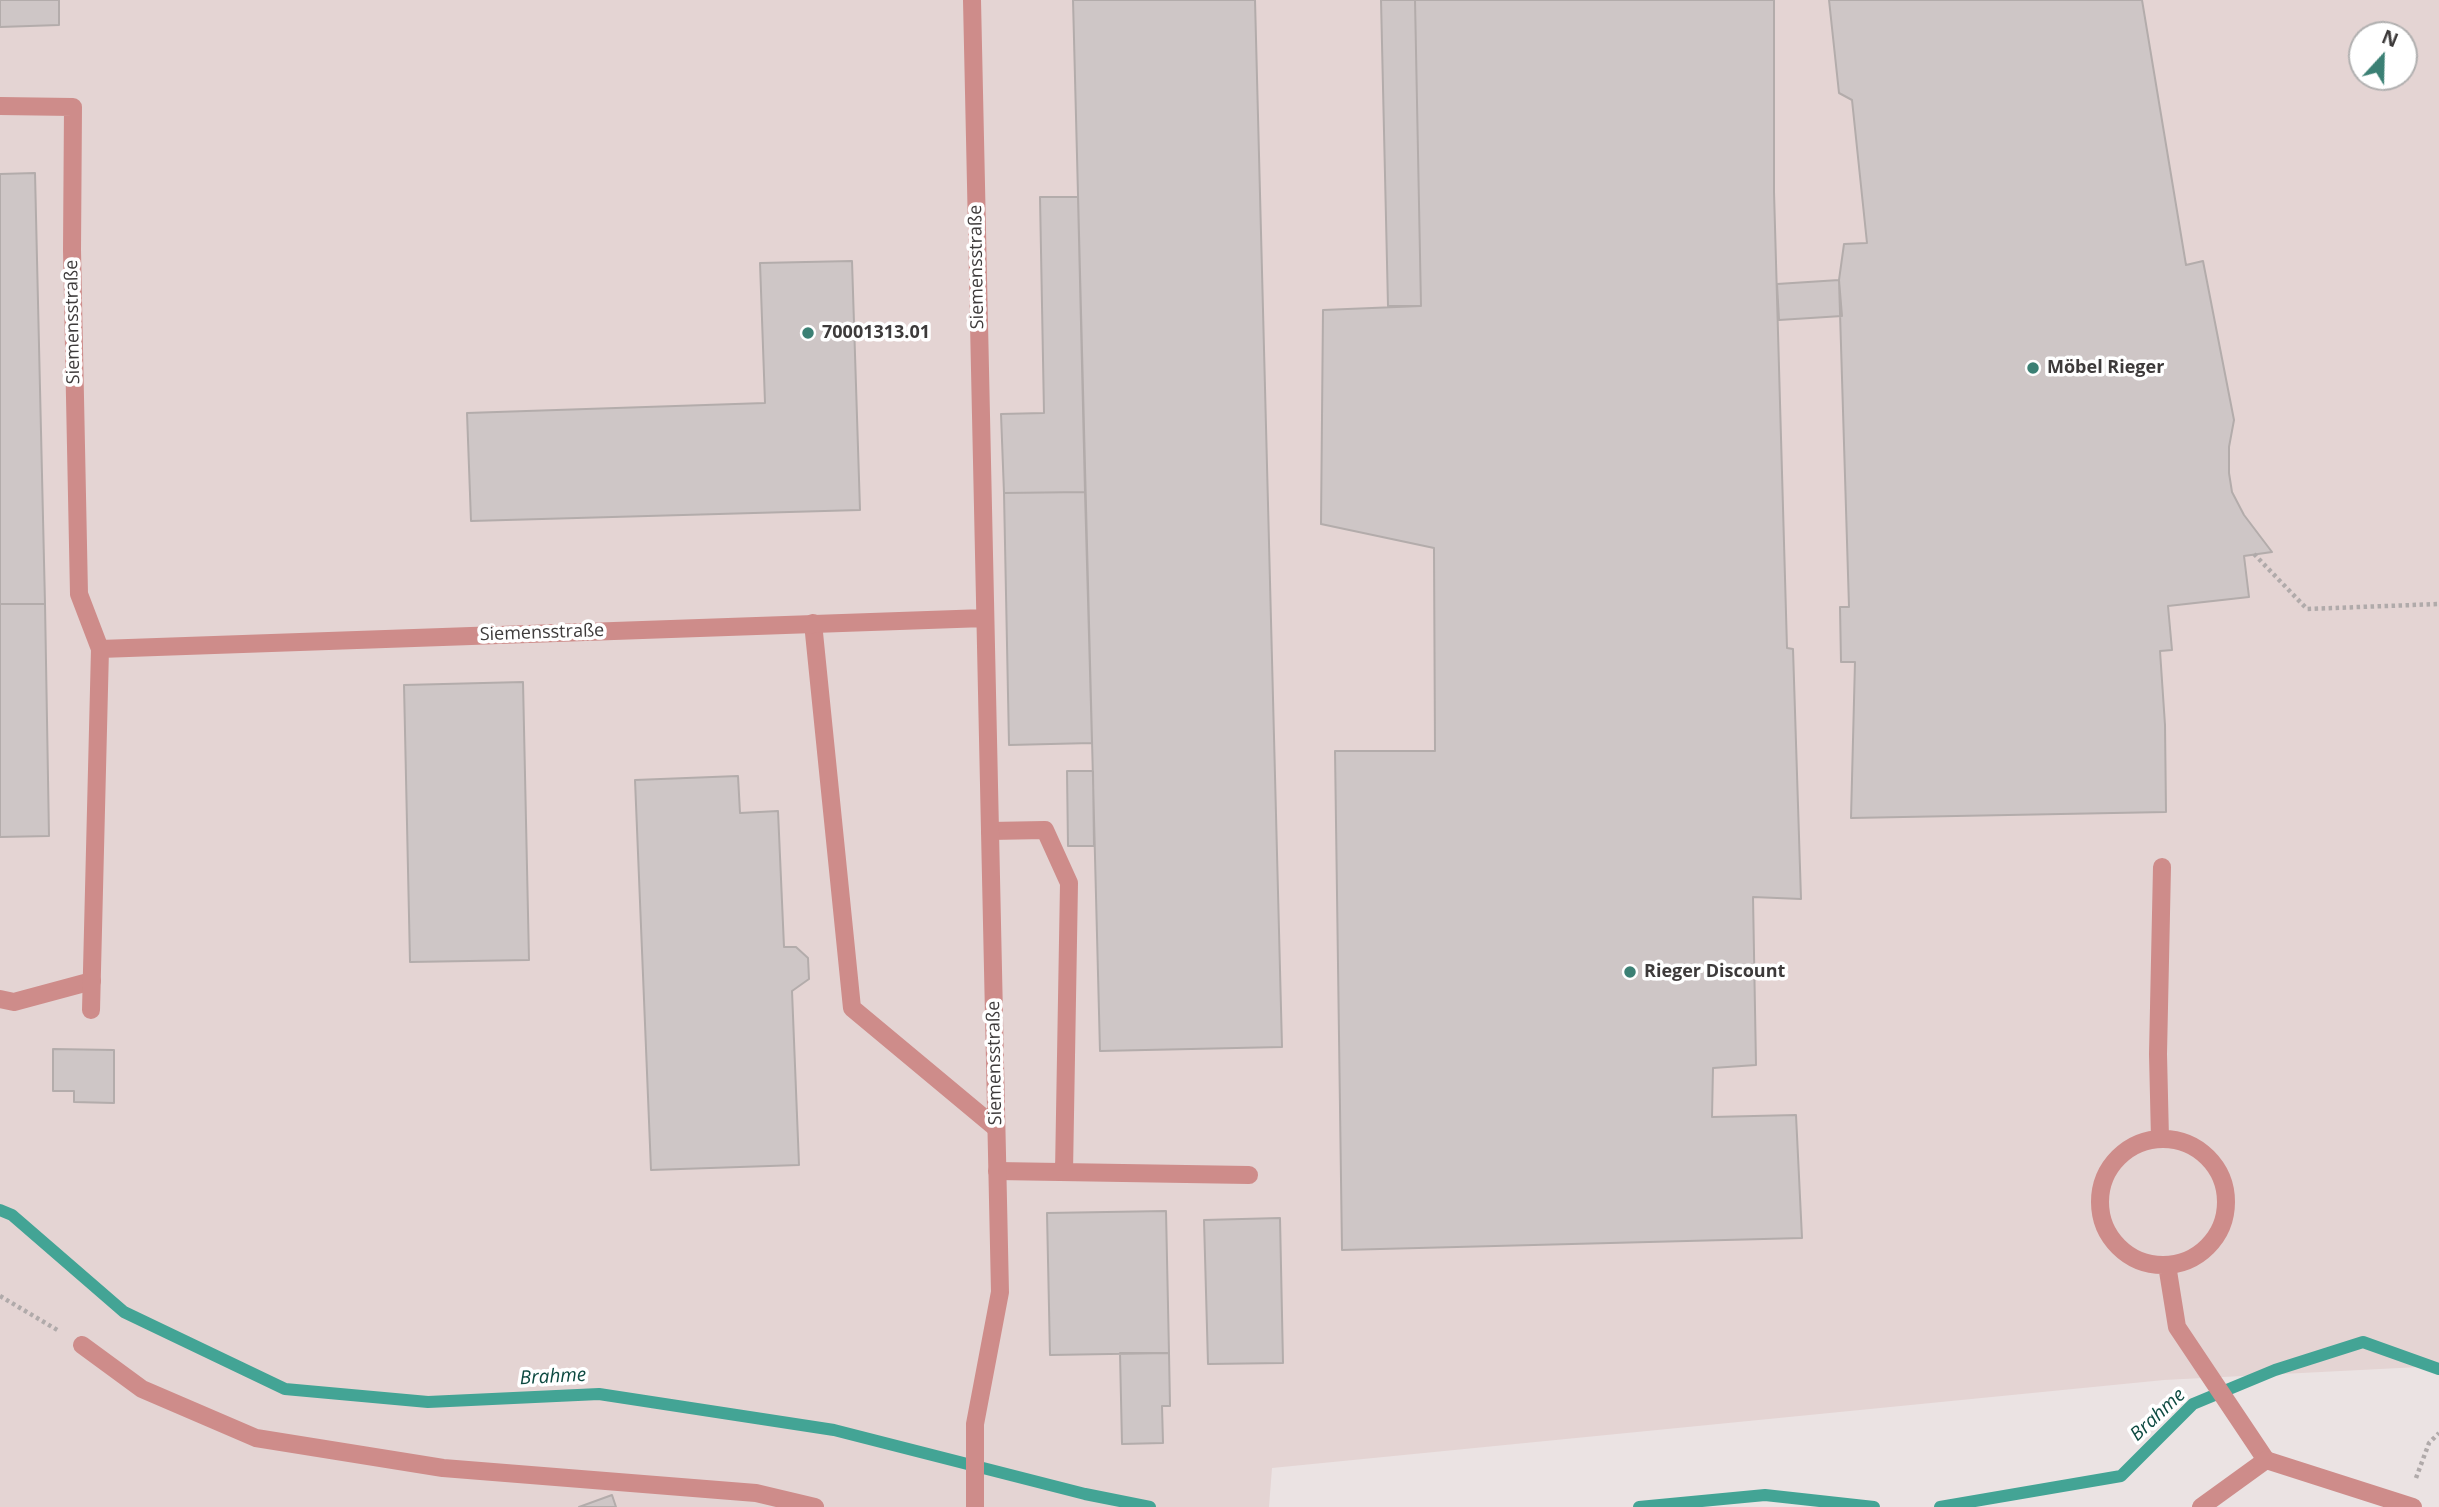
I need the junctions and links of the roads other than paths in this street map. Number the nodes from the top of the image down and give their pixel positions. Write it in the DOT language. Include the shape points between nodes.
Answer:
graph roads {
  1 [pos="972,0"];
  2 [pos="0,106"];
  3 [pos="985,618"];
  4 [pos="813,624"];
  5 [pos="100,649"];
  6 [pos="990,831"];
  7 [pos="2162,867"];
  8 [pos="92,981"];
  9 [pos="0,999"];
  10 [pos="91,1010"];
  11 [pos="996,1128"];
  12 [pos="2160,1139"];
  13 [pos="997,1171"];
  14 [pos="1064,1172"];
  15 [pos="1250,1175"];
  16 [pos="2167,1265"];
  17 [pos="82,1345"];
  18 [pos="2266,1460"];
  19 [pos="2410,1506"];
  20 [pos="815,1507"];
  21 [pos="975,1507"];
  22 [pos="2201,1507"];
  1 -- 3 [label="street, Siemensstraße"];
  2 -- 5 [label="street, Siemensstraße" via="74,107 79,594"];
  3 -- 4 [label="street, Siemensstraße"];
  3 -- 6 [label="street, Siemensstraße"];
  4 -- 5 [label="street, Siemensstraße"];
  4 -- 11 [label="street" via="852,1008"];
  5 -- 8 [label="street, Siemensstraße"];
  6 -- 11 [label="street, Siemensstraße"];
  6 -- 14 [label="street" via="1045,830 1069,883"];
  7 -- 12 [label="street"];
  8 -- 9 [label="street" via="14,1002"];
  8 -- 10 [label="street, Siemensstraße"];
  11 -- 13 [label="street, Siemensstraße"];
  12 -- 16 [label="street" via="2199,1150 2214,1165 2227,1201 2216,1238 2203,1252 2186,1262"];
  12 -- 16 [label="street" via="2131,1147 2119,1157 2101,1189 2100,1207 2104,1226 2128,1255"];
  13 -- 14 [label="street"];
  13 -- 21 [label="street, Siemensstraße" via="1000,1292 975,1424"];
  14 -- 15 [label="street"];
  16 -- 18 [label="street" via="2177,1328"];
  17 -- 20 [label="street" via="142,1389 256,1438 443,1468 756,1493"];
  18 -- 19 [label="street"];
  18 -- 22 [label="street"];
}
